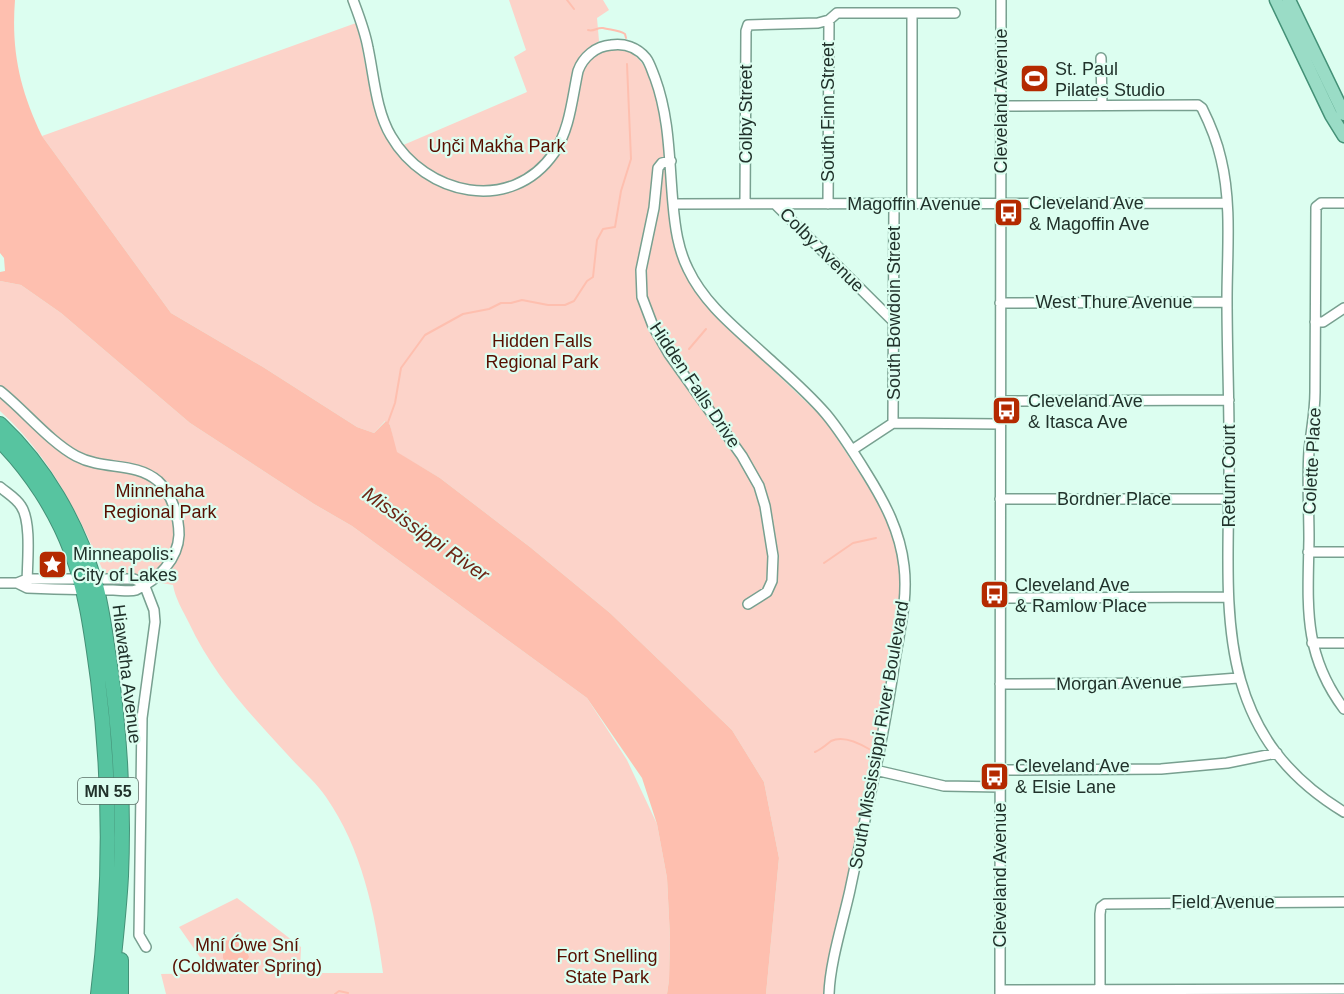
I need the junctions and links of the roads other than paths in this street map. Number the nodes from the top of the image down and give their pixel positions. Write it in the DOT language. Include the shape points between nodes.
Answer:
graph roads {
  1 [pos="354,0"];
  2 [pos="1001,0"];
  3 [pos="1276,0"];
  4 [pos="1289,0"];
  5 [pos="912,13"];
  6 [pos="955,13"];
  7 [pos="828,20"];
  8 [pos="1101,58"];
  9 [pos="1102,105"];
  10 [pos="1001,106"];
  11 [pos="1344,114"];
  12 [pos="1344,136"];
  13 [pos="671,161"];
  14 [pos="1001,203"];
  15 [pos="1226,203"];
  16 [pos="1344,203"];
  17 [pos="673,204"];
  18 [pos="745,204"];
  19 [pos="776,204"];
  20 [pos="828,204"];
  21 [pos="894,204"];
  22 [pos="912,204"];
  23 [pos="1227,302"];
  24 [pos="1000,303"];
  25 [pos="1344,308"];
  26 [pos="894,322"];
  27 [pos="1315,322"];
  28 [pos="0,391"];
  29 [pos="1228,400"];
  30 [pos="1000,401"];
  31 [pos="0,423"];
  32 [pos="894,423"];
  33 [pos="1000,424"];
  34 [pos="0,441"];
  35 [pos="852,450"];
  36 [pos="0,487"];
  37 [pos="1000,499"];
  38 [pos="1229,499"];
  39 [pos="1308,552"];
  40 [pos="1344,552"];
  41 [pos="0,583"];
  42 [pos="27,584"];
  43 [pos="144,584"];
  44 [pos="89,585"];
  45 [pos="1228,597"];
  46 [pos="1000,598"];
  47 [pos="748,604"];
  48 [pos="1312,643"];
  49 [pos="1344,643"];
  50 [pos="1238,678"];
  51 [pos="1000,684"];
  52 [pos="1344,709"];
  53 [pos="1277,753"];
  54 [pos="875,770"];
  55 [pos="1000,770"];
  56 [pos="1000,787"];
  57 [pos="1344,812"];
  58 [pos="121,877"];
  59 [pos="1344,902"];
  60 [pos="146,947"];
  61 [pos="1344,989"];
  62 [pos="1000,992"];
  63 [pos="1100,992"];
  64 [pos="1198,992"];
  65 [pos="1295,992"];
  66 [pos="98,994"];
  67 [pos="110,994"];
  68 [pos="121,994"];
  69 [pos="829,994"];
  1 -- 13 [label="street, South Mississippi River Boulevard" via="389,133 412,164 438,181 467,190 489,191 533,175 551,158 561,141 581,64 596,49 610,45 633,47 649,61 665,115"];
  2 -- 10 [label="street, Cleveland Avenue"];
  3 -- 12 [label="main road"];
  4 -- 11 [label="main road"];
  5 -- 6 [label="street"];
  5 -- 7 [label="street" via="837,13"];
  5 -- 22 [label="street, South Bowdoin Street"];
  7 -- 18 [label="street, Colby Street" via="748,25"];
  7 -- 20 [label="street, South Finn Street"];
  8 -- 9 [label="street"];
  9 -- 10 [label="street"];
  9 -- 15 [label="street, Return Court" via="1202,108 1222,160"];
  10 -- 14 [label="street, Cleveland Avenue"];
  13 -- 17 [label="street, South Mississippi River Boulevard"];
  13 -- 47 [label="street, Hidden Falls Drive" via="658,168 641,270 642,297 669,354 759,486 773,556 772,581 767,592"];
  14 -- 15 [label="street, Magoffin Avenue"];
  14 -- 22 [label="street, Magoffin Avenue"];
  14 -- 24 [label="street, Cleveland Avenue"];
  15 -- 23 [label="street, Return Court"];
  16 -- 27 [label="street, Colette Place" via="1318,205 1316,210"];
  17 -- 18 [label="street, Magoffin Avenue"];
  17 -- 35 [label="street, South Mississippi River Boulevard" via="681,254 705,297 813,400"];
  18 -- 19 [label="street, Magoffin Avenue"];
  19 -- 20 [label="street, Magoffin Avenue"];
  19 -- 26 [label="street, Colby Avenue"];
  20 -- 21 [label="street, Magoffin Avenue"];
  21 -- 22 [label="street, Magoffin Avenue"];
  21 -- 26 [label="street, South Bowdoin Street"];
  23 -- 24 [label="street, West Thure Avenue"];
  23 -- 29 [label="street, Return Court"];
  24 -- 30 [label="street, Cleveland Avenue"];
  25 -- 27 [label="street" via="1323,322"];
  26 -- 32 [label="street, South Bowdoin Street"];
  27 -- 39 [label="street, Colette Place"];
  28 -- 43 [label="street" via="75,455 97,465 140,470 166,491 177,518 177,547 165,568"];
  29 -- 30 [label="street"];
  29 -- 38 [label="street, Return Court"];
  30 -- 33 [label="street, Cleveland Avenue"];
  31 -- 44 [label="highway, Hiawatha Avenue / MN 55" via="31,457 66,511"];
  32 -- 33 [label="street"];
  32 -- 35 [label="street"];
  33 -- 37 [label="street, Cleveland Avenue"];
  34 -- 44 [label="highway, Hiawatha Avenue / MN 55" via="41,493"];
  35 -- 54 [label="street, South Mississippi River Boulevard" via="892,517 904,568 905,603"];
  36 -- 42 [label="street" via="25,513"];
  37 -- 38 [label="street, Bordner Place"];
  37 -- 46 [label="street, Cleveland Avenue"];
  38 -- 45 [label="street, Return Court"];
  39 -- 40 [label="street"];
  39 -- 48 [label="street, Colette Place"];
  41 -- 42 [label="street"];
  42 -- 44 [label="street"];
  43 -- 44 [label="street" via="134,579"];
  43 -- 60 [label="street" via="155,622 142,718 139,936"];
  44 -- 58 [label="highway, Hiawatha Avenue / MN 55" via="116,719"];
  44 -- 66 [label="highway, Hiawatha Avenue / MN 55" via="109,803 107,902"];
  45 -- 46 [label="street"];
  45 -- 50 [label="street, Return Court"];
  46 -- 51 [label="street, Cleveland Avenue"];
  48 -- 49 [label="street"];
  48 -- 52 [label="street, Colette Place" via="1321,672"];
  50 -- 51 [label="street, Morgan Avenue" via="1173,683"];
  50 -- 53 [label="street, Return Court"];
  51 -- 55 [label="street, Cleveland Avenue"];
  53 -- 55 [label="street" via="1227,763 1161,769"];
  53 -- 57 [label="street, Return Court" via="1306,784"];
  54 -- 56 [label="street" via="944,786"];
  54 -- 69 [label="street, South Mississippi River Boulevard"];
  55 -- 56 [label="street, Cleveland Avenue"];
  56 -- 62 [label="street, Cleveland Avenue"];
  58 -- 67 [label="highway, Hiawatha Avenue"];
  58 -- 68 [label="highway, MN 55"];
  59 -- 63 [label="street, Field Avenue" via="1103,905"];
  61 -- 65 [label="street"];
  62 -- 63 [label="street"];
  63 -- 64 [label="street"];
  64 -- 65 [label="street"];
}
